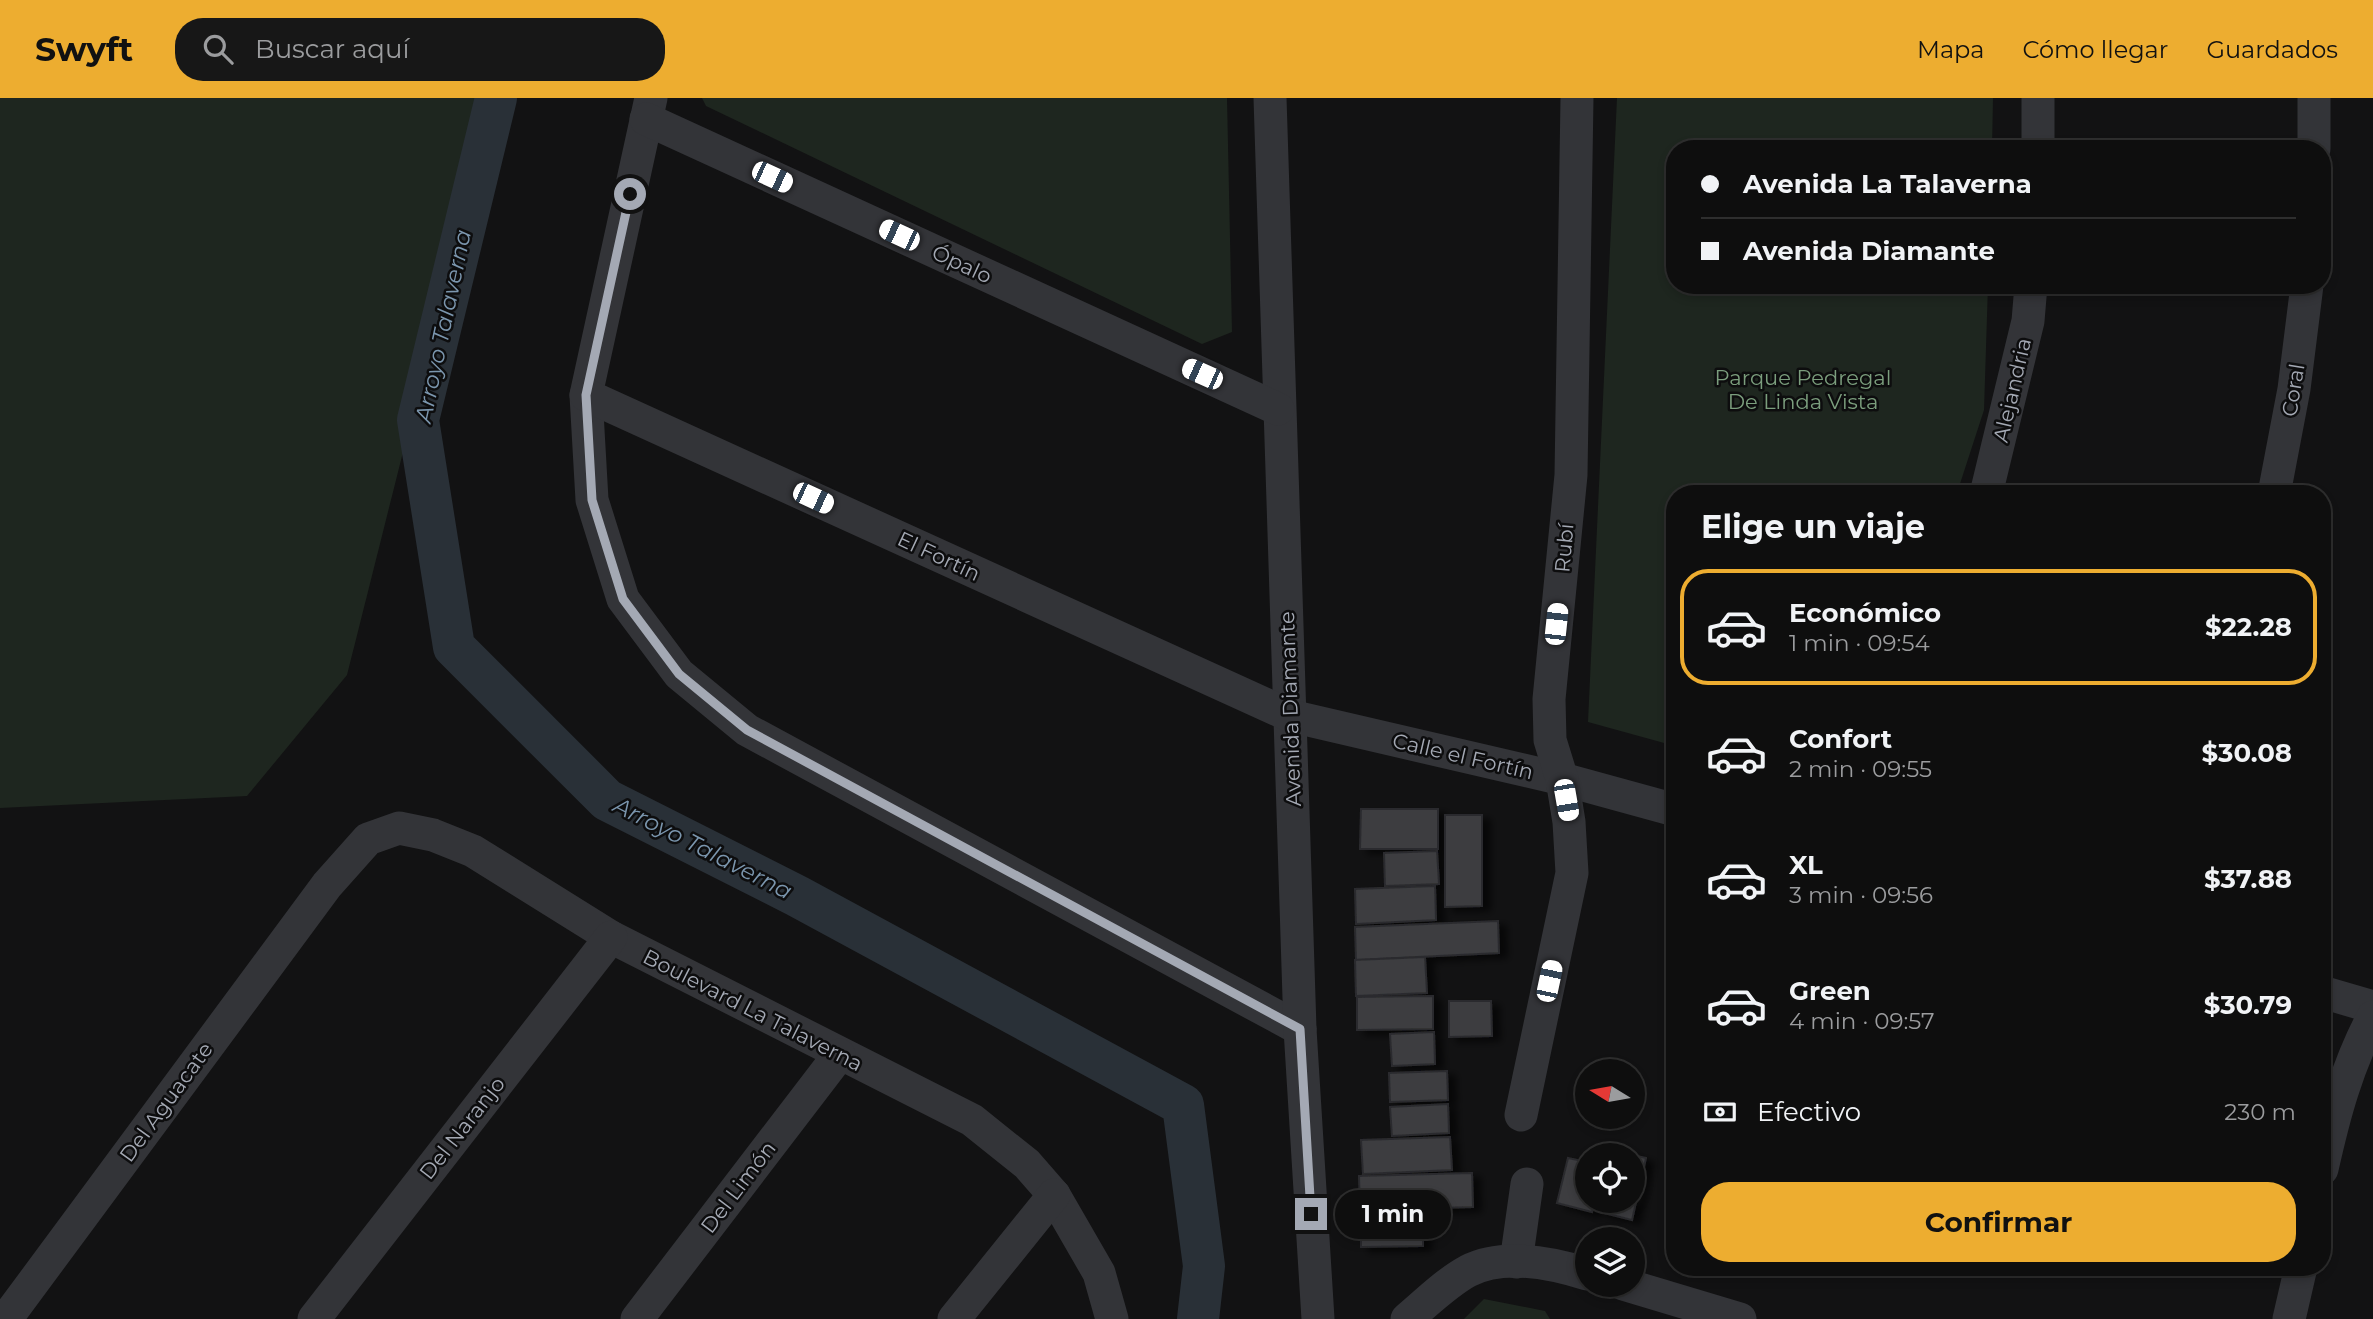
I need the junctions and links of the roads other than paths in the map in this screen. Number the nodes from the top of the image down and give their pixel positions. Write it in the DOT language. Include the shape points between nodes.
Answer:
graph roads {
  1 [pos="1270,98"];
  2 [pos="1577,98"];
  3 [pos="2038,98"];
  4 [pos="2314,98"];
  5 [pos="649,109"];
  6 [pos="2038,140"];
  7 [pos="2314,140"];
  8 [pos="2030,294"];
  9 [pos="2306,294"];
  10 [pos="586,395"];
  11 [pos="1278,408"];
  12 [pos="1988,485"];
  13 [pos="2276,485"];
  14 [pos="1291,716"];
  15 [pos="1562,779"];
  16 [pos="1666,808"];
  17 [pos="327,885"];
  18 [pos="611,937"];
  19 [pos="2331,995"];
  20 [pos="2373,1007"];
  21 [pos="2373,1017"];
  22 [pos="1300,1029"];
  23 [pos="839,1055"];
  24 [pos="1521,1115"];
  25 [pos="2331,1130"];
  26 [pos="1527,1184"];
  27 [pos="1054,1195"];
  28 [pos="1516,1262"];
  29 [pos="1575,1272"];
  30 [pos="2299,1276"];
  31 [pos="1645,1291"];
  32 [pos="1732,1318"];
  33 [pos="6,1319"];
  34 [pos="314,1319"];
  35 [pos="637,1319"];
  36 [pos="954,1319"];
  37 [pos="1112,1319"];
  38 [pos="1318,1319"];
  39 [pos="1407,1319"];
  40 [pos="2289,1319"];
  1 -- 11 [label="street, Avenida Diamante"];
  2 -- 15 [label="street, Rubí" via="1571,475 1549,699 1550,740"];
  3 -- 6 [label="street"];
  4 -- 7 [label="street"];
  5 -- 10 [label="street"];
  5 -- 11 [label="street, Ópalo"];
  8 -- 12 [label="street, Alejandria" via="2028,321"];
  9 -- 13 [label="street, Coral"];
  10 -- 14 [label="street, El Fortín"];
  10 -- 22 [label="street" via="592,500 623,599 679,674 747,730"];
  11 -- 14 [label="street, Avenida Diamante"];
  14 -- 15 [label="street, Calle el Fortín"];
  14 -- 22 [label="street, Avenida Diamante"];
  15 -- 16 [label="street, Calle el Fortín"];
  15 -- 24 [label="street, Rubí" via="1572,873"];
  17 -- 18 [label="street, Boulevard La Talaverna" via="368,839 399,828 473,851"];
  17 -- 33 [label="street, Del Aguacate"];
  18 -- 23 [label="street, Boulevard La Talaverna"];
  18 -- 34 [label="street, Del Naranjo"];
  19 -- 20 [label="street"];
  21 -- 25 [label="street" via="2355,1051"];
  22 -- 38 [label="street, Avenida Diamante"];
  23 -- 27 [label="street, Boulevard La Talaverna" via="972,1120 1027,1164"];
  23 -- 35 [label="street, Del Limón"];
  26 -- 28 [label="street"];
  27 -- 36 [label="street"];
  27 -- 37 [label="street, Boulevard La Talaverna" via="1099,1273"];
  28 -- 29 [label="street"];
  28 -- 39 [label="street" via="1469,1271"];
  30 -- 40 [label="street"];
  31 -- 32 [label="street"];
}
